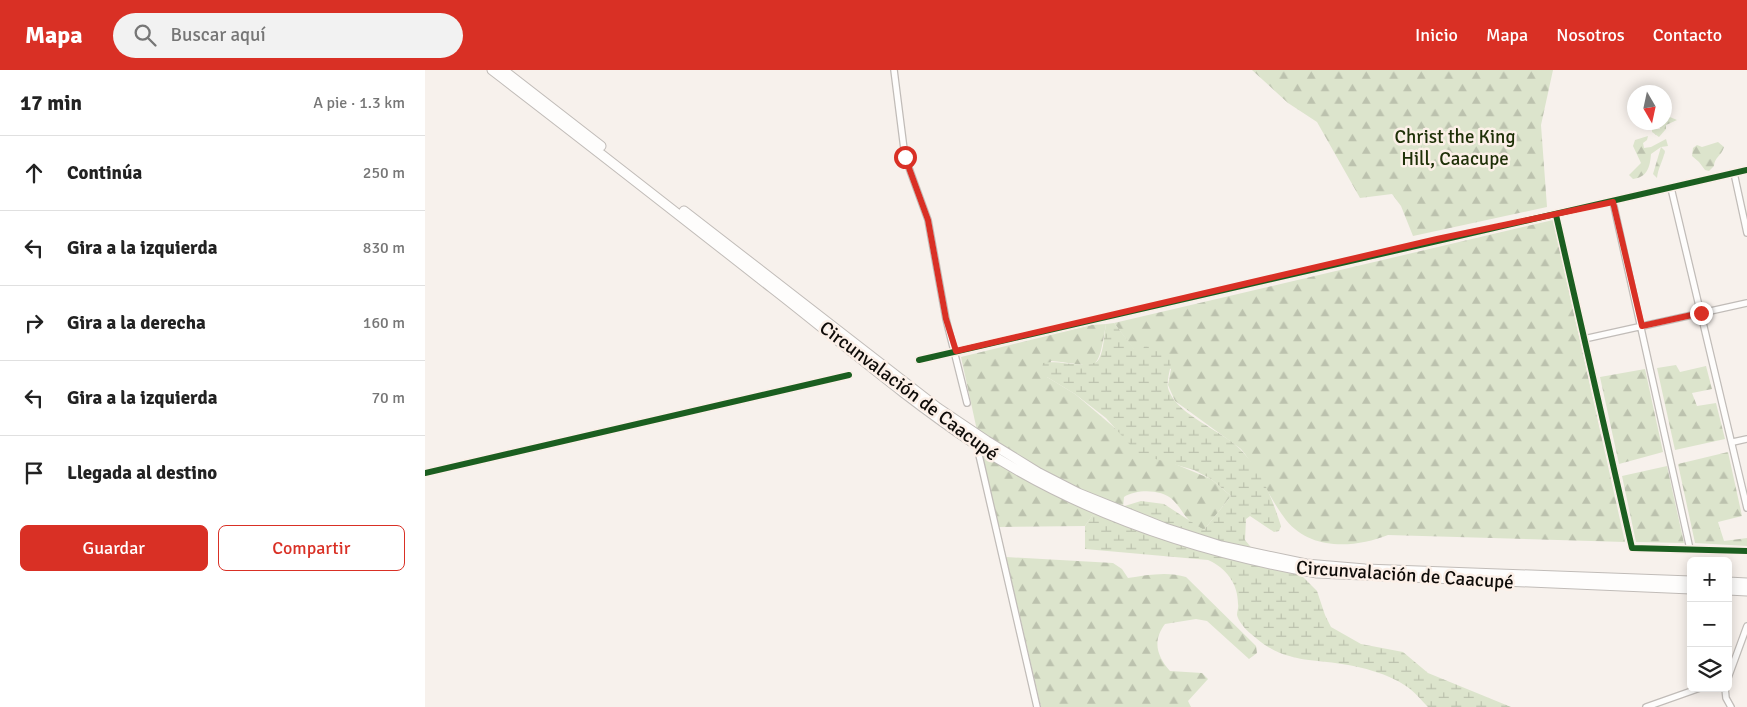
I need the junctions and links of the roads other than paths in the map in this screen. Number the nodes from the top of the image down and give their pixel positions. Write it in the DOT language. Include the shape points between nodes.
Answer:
graph roads {
  1 [pos="492,70"];
  2 [pos="503,70"];
  3 [pos="894,70"];
  4 [pos="1747,170"];
  5 [pos="1733,173"];
  6 [pos="1671,188"];
  7 [pos="1613,202"];
  8 [pos="1556,215"];
  9 [pos="1747,233"];
  10 [pos="1747,303"];
  11 [pos="1701,313"];
  12 [pos="1642,326"];
  13 [pos="1584,339"];
  14 [pos="956,351"];
  15 [pos="919,360"];
  16 [pos="849,375"];
  17 [pos="967,403"];
  18 [pos="1747,439"];
  19 [pos="1733,442"];
  20 [pos="979,455"];
  21 [pos="425,473"];
  22 [pos="1747,508"];
  23 [pos="1690,548"];
  24 [pos="1747,551"];
  25 [pos="1687,581"];
  26 [pos="1732,582"];
  27 [pos="1747,583"];
  28 [pos="1687,589"];
  29 [pos="1732,590"];
  30 [pos="1747,591"];
  31 [pos="1747,626"];
  32 [pos="1732,667"];
  33 [pos="1689,692"];
  34 [pos="1725,692"];
  35 [pos="1037,707"];
  36 [pos="1646,707"];
  37 [pos="1731,707"];
  1 -- 28 [label="highway, Circunvalación de Caacupé" via="956,430 1041,483 1110,516 1194,545 1317,573"];
  2 -- 25 [label="highway, Circunvalación de Caacupé" via="938,408 1039,473 1078,493 1191,537 1306,564"];
  3 -- 14 [label="street" via="905,157 928,220 946,319"];
  4 -- 5 [label="street"];
  5 -- 6 [label="street"];
  5 -- 9 [label="street"];
  6 -- 7 [label="street"];
  6 -- 11 [label="street"];
  7 -- 8 [label="street"];
  7 -- 12 [label="street"];
  8 -- 13 [label="street"];
  8 -- 14 [label="street" via="1437,239"];
  10 -- 11 [label="street"];
  11 -- 12 [label="street"];
  11 -- 19 [label="street"];
  12 -- 13 [label="street"];
  12 -- 23 [label="street"];
  13 -- 23 [label="street" via="1632,548"];
  14 -- 15 [label="street"];
  14 -- 17 [label="street"];
  16 -- 21 [label="street"];
  18 -- 19 [label="street"];
  19 -- 22 [label="street"];
  20 -- 35 [label="street"];
  23 -- 24 [label="street"];
  26 -- 27 [label="highway"];
  29 -- 30 [label="highway"];
  31 -- 32 [label="street"];
  33 -- 36 [label="street"];
  34 -- 37 [label="street"];
}
